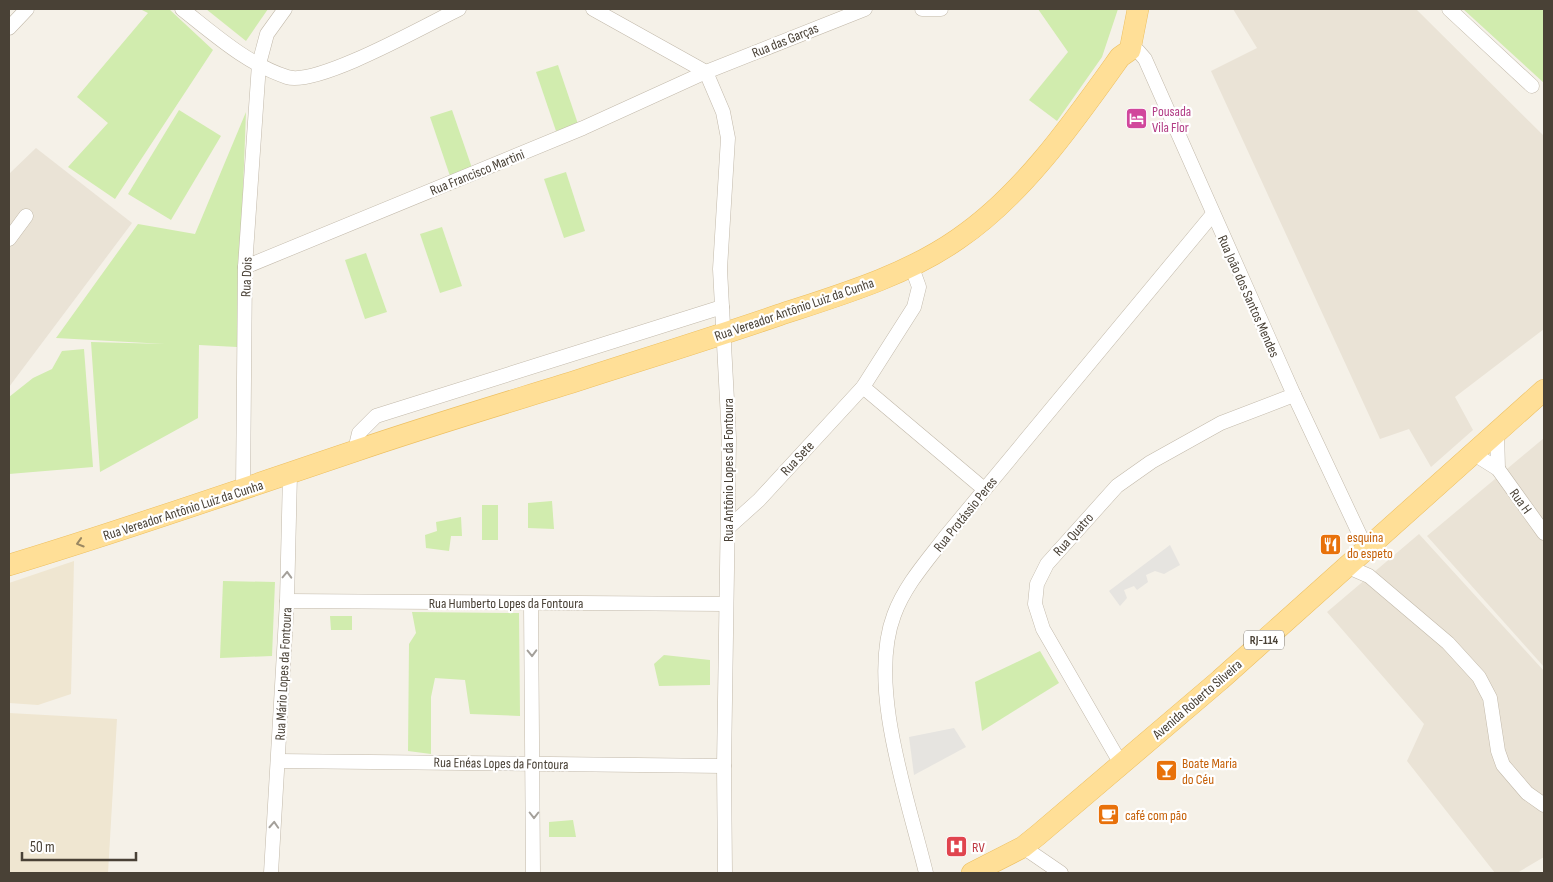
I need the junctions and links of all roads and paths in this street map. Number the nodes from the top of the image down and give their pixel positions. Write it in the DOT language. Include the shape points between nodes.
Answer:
graph roads {
  1 [pos="27,9"];
  2 [pos="182,9"];
  3 [pos="285,9"];
  4 [pos="459,9"];
  5 [pos="593,9"];
  6 [pos="864,9"];
  7 [pos="922,9"];
  8 [pos="942,9"];
  9 [pos="1148,9"];
  10 [pos="1449,9"];
  11 [pos="1136,17"];
  12 [pos="9,26"];
  13 [pos="1130,50"];
  14 [pos="259,64"];
  15 [pos="706,72"];
  16 [pos="1532,86"];
  17 [pos="1213,214"];
  18 [pos="26,216"];
  19 [pos="9,239"];
  20 [pos="912,265"];
  21 [pos="245,267"];
  22 [pos="722,307"];
  23 [pos="725,334"];
  24 [pos="863,387"];
  25 [pos="1544,390"];
  26 [pos="1294,395"];
  27 [pos="1497,432"];
  28 [pos="355,450"];
  29 [pos="1474,454"];
  30 [pos="1498,469"];
  31 [pos="290,474"];
  32 [pos="984,489"];
  33 [pos="243,490"];
  34 [pos="729,527"];
  35 [pos="1544,533"];
  36 [pos="1357,556"];
  37 [pos="9,565"];
  38 [pos="287,601"];
  39 [pos="531,604"];
  40 [pos="725,604"];
  41 [pos="278,761"];
  42 [pos="534,763"];
  43 [pos="1121,764"];
  44 [pos="724,766"];
  45 [pos="1544,805"];
  46 [pos="1022,847"];
  47 [pos="271,873"];
  48 [pos="534,873"];
  49 [pos="725,873"];
  50 [pos="926,873"];
  51 [pos="972,873"];
  52 [pos="1061,873"];
  1 -- 12 [label="street"];
  2 -- 14 [label="street" via="226,44"];
  3 -- 14 [label="street, Rua Dois" via="267,34"];
  4 -- 14 [label="street" via="319,75 289,78"];
  5 -- 15 [label="street"];
  6 -- 15 [label="street, Rua das Garças"];
  7 -- 8 [label="street"];
  9 -- 11 [label="main road"];
  10 -- 16 [label="street"];
  11 -- 13 [label="main road"];
  13 -- 17 [label="street, Rua João dos Santos Mendes" via="1138,51 1145,59"];
  13 -- 20 [label="main road, Rua Vereador Antônio Luiz da Cunha" via="1120,57 1066,130 987,216 958,239"];
  14 -- 21 [label="street, Rua Dois"];
  15 -- 21 [label="street, Rua Francisco Martini" via="584,128"];
  15 -- 22 [label="street, Rua Antônio Lopes da Fontoura" via="723,112 728,138 720,269"];
  17 -- 26 [label="street, Rua João dos Santos Mendes"];
  17 -- 32 [label="street, Rua Protássio Peres"];
  18 -- 19 [label="street"];
  20 -- 23 [label="main road, Rua Vereador Antônio Luiz da Cunha" via="864,286"];
  20 -- 24 [label="street, Rua Sete" via="919,287 914,308"];
  21 -- 33 [label="street, Rua Dois"];
  22 -- 23 [label="street, Rua Antônio Lopes da Fontoura"];
  22 -- 28 [label="street, Rua Vereador Antônio Luiz da Cunha" via="383,414 360,433"];
  23 -- 28 [label="main road, Rua Vereador Antônio Luiz da Cunha"];
  23 -- 34 [label="street, Rua Antônio Lopes da Fontoura"];
  24 -- 32 [label="street"];
  24 -- 34 [label="street, Rua Sete" via="759,500"];
  25 -- 27 [label="main road, Avenida Roberto Silveira / RJ-114"];
  26 -- 36 [label="street, Rua João dos Santos Mendes"];
  26 -- 43 [label="street, Rua Quatro" via="1221,423 1151,462 1117,486 1047,564 1037,584 1035,604 1043,629"];
  27 -- 29 [label="main road, Avenida Roberto Silveira / RJ-114"];
  27 -- 30 [label="street"];
  28 -- 31 [label="main road, Rua Vereador Antônio Luiz da Cunha"];
  29 -- 30 [label="street, Rua H"];
  29 -- 36 [label="main road, Avenida Roberto Silveira / RJ-114"];
  30 -- 35 [label="street, Rua H"];
  31 -- 33 [label="main road, Rua Vereador Antônio Luiz da Cunha"];
  38 -- 31 [label="street, Rua Mário Lopes da Fontoura, one-way"];
  32 -- 50 [label="street, Rua Protássio Peres" via="909,585 893,616 886,647 890,725"];
  33 -- 37 [label="main road, Rua Vereador Antônio Luiz da Cunha, one-way"];
  34 -- 40 [label="street, Rua Antônio Lopes da Fontoura"];
  36 -- 43 [label="main road, Avenida Roberto Silveira / RJ-114"];
  36 -- 45 [label="street" via="1370,576 1448,643 1480,677 1490,698 1503,765 1527,793"];
  38 -- 39 [label="street, Rua Humberto Lopes da Fontoura"];
  38 -- 41 [label="street, Rua Mário Lopes da Fontoura"];
  39 -- 40 [label="street, Rua Humberto Lopes da Fontoura"];
  39 -- 42 [label="street, one-way"];
  40 -- 44 [label="street, Rua Antônio Lopes da Fontoura"];
  41 -- 42 [label="street, Rua Enéas Lopes da Fontoura"];
  47 -- 41 [label="street, Rua Mário Lopes da Fontoura, one-way"];
  42 -- 44 [label="street, Rua Enéas Lopes da Fontoura"];
  42 -- 48 [label="street, one-way"];
  43 -- 46 [label="main road, Avenida Roberto Silveira / RJ-114"];
  44 -- 49 [label="street, Rua Antônio Lopes da Fontoura"];
  46 -- 51 [label="main road, Avenida Roberto Silveira / RJ-114"];
  46 -- 52 [label="street"];
}
